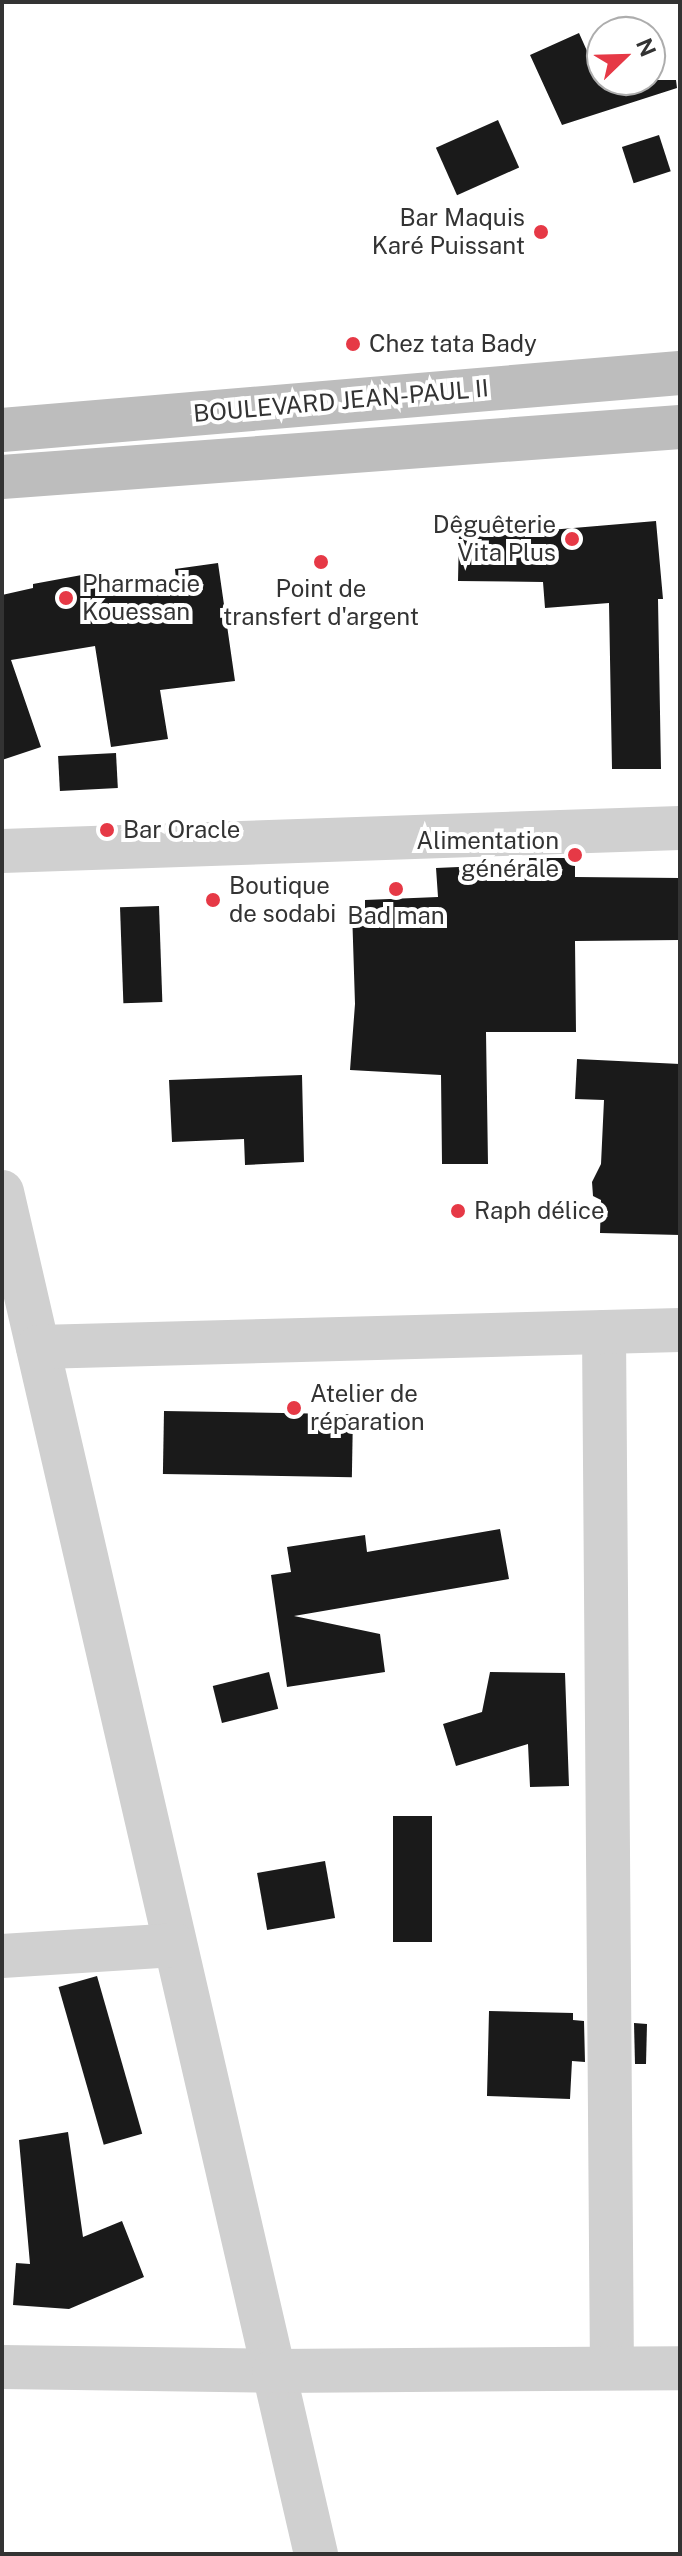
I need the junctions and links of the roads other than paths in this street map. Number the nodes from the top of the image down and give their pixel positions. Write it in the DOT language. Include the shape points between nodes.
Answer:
graph roads {
  1 [pos="680,373"];
  2 [pos="680,427"];
  3 [pos="2,430"];
  4 [pos="2,477"];
  5 [pos="680,828"];
  6 [pos="2,851"];
  7 [pos="2,1192"];
  8 [pos="680,1330"];
  9 [pos="604,1332"];
  10 [pos="38,1347"];
  11 [pos="175,1945"];
  12 [pos="2,1956"];
  13 [pos="2,2367"];
  14 [pos="612,2368"];
  15 [pos="680,2368"];
  16 [pos="274,2371"];
  17 [pos="316,2554"];
  1 -- 3 [label="main road, BOULEVARD JEAN-PAUL II"];
  2 -- 4 [label="main road, BOULEVARD JEAN-PAUL II"];
  5 -- 6 [label="street"];
  7 -- 10 [label="street"];
  8 -- 9 [label="street"];
  9 -- 10 [label="street"];
  9 -- 14 [label="street"];
  10 -- 11 [label="street"];
  11 -- 12 [label="street"];
  11 -- 16 [label="street"];
  13 -- 16 [label="street"];
  14 -- 15 [label="street"];
  14 -- 16 [label="street"];
  16 -- 17 [label="street"];
}
